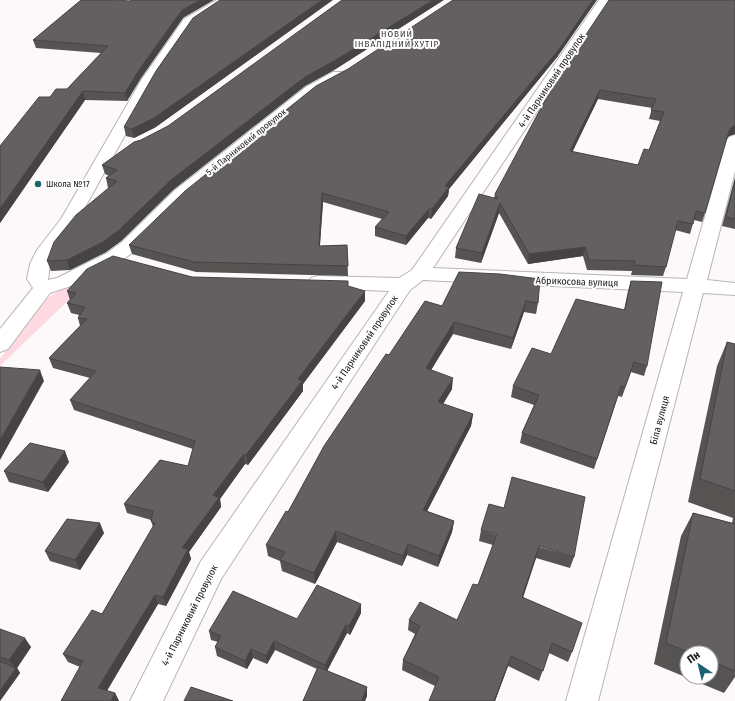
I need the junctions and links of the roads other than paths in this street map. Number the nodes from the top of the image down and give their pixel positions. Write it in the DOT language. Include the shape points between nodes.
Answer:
graph roads {
  1 [pos="225,0"];
  2 [pos="605,0"];
  3 [pos="348,69"];
  4 [pos="735,140"];
  5 [pos="125,148"];
  6 [pos="108,150"];
  7 [pos="114,257"];
  8 [pos="136,262"];
  9 [pos="411,279"];
  10 [pos="302,282"];
  11 [pos="696,286"];
  12 [pos="44,288"];
  13 [pos="735,289"];
  14 [pos="0,344"];
  15 [pos="146,701"];
  16 [pos="582,701"];
  1 -- 6 [label="street" via="188,22 149,79"];
  2 -- 9 [label="street, 4-й Парниковий провулок"];
  3 -- 7 [label="street, 5-й Парниковий провулок" via="310,90 180,194"];
  4 -- 11 [label="street, Біла вулиця"];
  5 -- 6 [label="street"];
  6 -- 12 [label="street" via="69,220 40,264 37,279"];
  7 -- 8 [label="street"];
  7 -- 12 [label="street, 5-й Парниковий провулок" via="64,282"];
  9 -- 10 [label="street, Абрикосова вулиця"];
  9 -- 11 [label="street, Абрикосова вулиця"];
  9 -- 15 [label="street, 4-й Парниковий провулок" via="210,570"];
  11 -- 13 [label="street, Абрикосова вулиця"];
  11 -- 16 [label="street, Біла вулиця"];
  12 -- 14 [label="street"];
}
